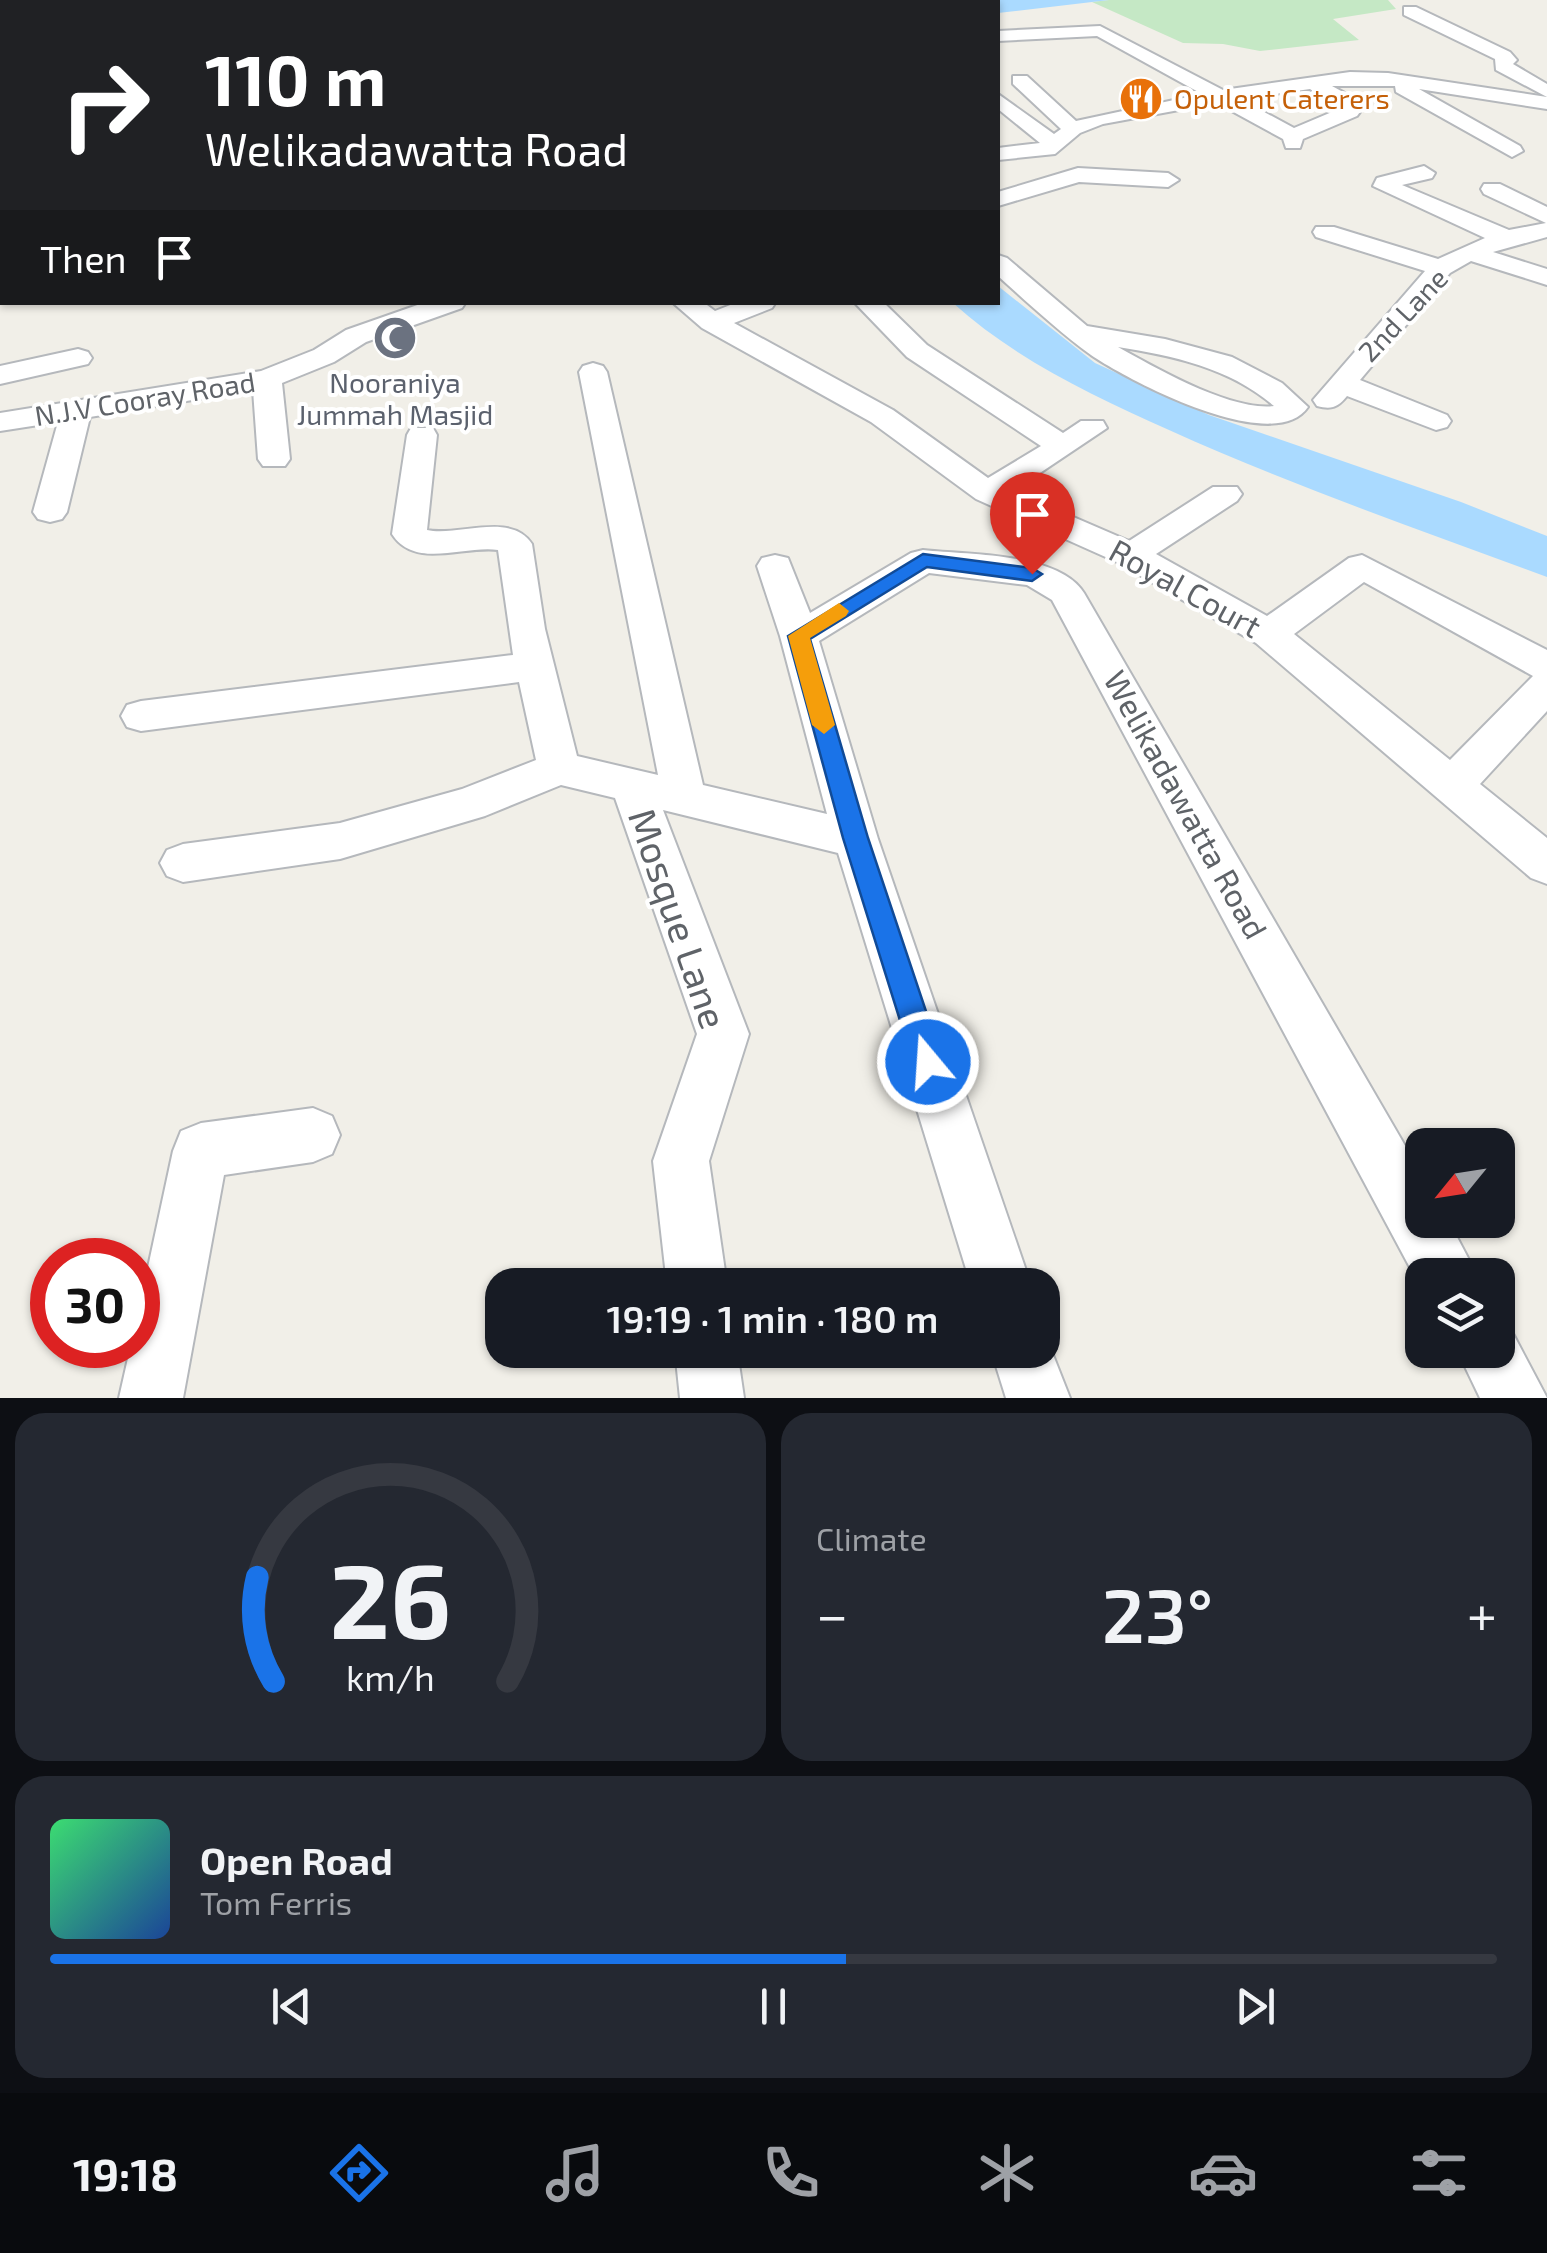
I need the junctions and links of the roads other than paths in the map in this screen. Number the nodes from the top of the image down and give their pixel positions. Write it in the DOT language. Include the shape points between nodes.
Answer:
graph roads {
  1 [pos="1410,10"];
  2 [pos="1000,36"];
  3 [pos="1194,60"];
  4 [pos="1020,80"];
  5 [pos="1388,80"];
  6 [pos="1312,83"];
  7 [pos="1256,91"];
  8 [pos="1547,91"];
  9 [pos="1217,97"];
  10 [pos="1000,102"];
  11 [pos="1547,103"];
  12 [pos="1073,129"];
  13 [pos="1055,145"];
  14 [pos="1512,151"];
  15 [pos="1000,154"];
  16 [pos="1424,173"];
  17 [pos="1168,180"];
  18 [pos="1492,189"];
  19 [pos="1000,197"];
  20 [pos="1547,216"];
  21 [pos="1547,230"];
  22 [pos="1325,232"];
  23 [pos="1507,238"];
  24 [pos="1469,252"];
  25 [pos="1000,266"];
  26 [pos="1441,268"];
  27 [pos="1547,276"];
  28 [pos="445,305"];
  29 [pos="690,305"];
  30 [pos="755,305"];
  31 [pos="869,305"];
  32 [pos="712,322"];
  33 [pos="1080,332"];
  34 [pos="78,358"];
  35 [pos="593,372"];
  36 [pos="0,374"];
  37 [pos="267,380"];
  38 [pos="77,408"];
  39 [pos="1436,421"];
  40 [pos="0,422"];
  41 [pos="1092,428"];
  42 [pos="422,435"];
  43 [pos="1062,446"];
  44 [pos="274,459"];
  45 [pos="988,492"];
  46 [pos="1225,494"];
  47 [pos="50,512"];
  48 [pos="1130,555"];
  49 [pos="775,566"];
  50 [pos="1269,634"];
  51 [pos="799,636"];
  52 [pos="534,666"];
  53 [pos="1547,667"];
  54 [pos="1547,686"];
  55 [pos="141,716"];
  56 [pos="559,768"];
  57 [pos="632,786"];
  58 [pos="1452,786"];
  59 [pos="685,800"];
  60 [pos="856,838"];
  61 [pos="184,863"];
  62 [pos="1547,866"];
  63 [pos="313,1136"];
  64 [pos="1437,1258"];
  65 [pos="695,1268"];
  66 [pos="995,1268"];
  67 [pos="708,1368"];
  68 [pos="1028,1368"];
  69 [pos="1498,1368"];
  70 [pos="152,1398"];
  71 [pos="712,1398"];
  72 [pos="1038,1398"];
  73 [pos="1514,1398"];
  1 -- 8 [label="street" via="1504,56 1503,66"];
  2 -- 9 [label="street" via="1100,31"];
  3 -- 7 [label="street"];
  4 -- 12 [label="street"];
  5 -- 6 [label="street"];
  5 -- 11 [label="street" via="1517,105"];
  5 -- 14 [label="street"];
  6 -- 7 [label="street"];
  6 -- 9 [label="street" via="1348,102 1350,112 1293,140"];
  7 -- 9 [label="street"];
  9 -- 12 [label="street"];
  10 -- 13 [label="street"];
  12 -- 13 [label="street"];
  13 -- 15 [label="street"];
  16 -- 23 [label="street" via="1384,186"];
  17 -- 19 [label="street" via="1078,175"];
  18 -- 20 [label="street"];
  21 -- 23 [label="street, 2nd Lane"];
  22 -- 26 [label="street"];
  23 -- 24 [label="street, 2nd Lane"];
  24 -- 26 [label="street, 2nd Lane"];
  24 -- 27 [label="street"];
  25 -- 33 [label="street"];
  26 -- 39 [label="street, 2nd Lane" via="1335,392"];
  28 -- 37 [label="street, N.J.V Cooray Road" via="356,336"];
  29 -- 32 [label="street, Royal Court"];
  30 -- 32 [label="street"];
  31 -- 43 [label="street" via="917,351"];
  32 -- 45 [label="street, Royal Court" via="882,416"];
  33 -- 33 [label="street" via="1202,357 1264,385 1293,407 1281,415 1246,414 1159,378"];
  34 -- 36 [label="street"];
  35 -- 59 [label="street"];
  37 -- 38 [label="street, N.J.V Cooray Road"];
  37 -- 44 [label="street"];
  38 -- 40 [label="street, N.J.V Cooray Road"];
  38 -- 47 [label="street"];
  41 -- 43 [label="street"];
  42 -- 52 [label="street" via="409,534 426,543 493,537 515,544"];
  43 -- 45 [label="street"];
  45 -- 48 [label="street, Royal Court"];
  46 -- 48 [label="street"];
  48 -- 50 [label="street, Royal Court"];
  49 -- 51 [label="street"];
  50 -- 53 [label="street" via="1362,566"];
  50 -- 58 [label="street, Royal Court"];
  51 -- 60 [label="street"];
  51 -- 64 [label="street, Welikadawatta Road" via="923,560 1032,574 1066,593"];
  52 -- 55 [label="street"];
  52 -- 56 [label="street"];
  54 -- 58 [label="street"];
  56 -- 57 [label="street"];
  56 -- 61 [label="street" via="470,804 340,841"];
  57 -- 59 [label="street"];
  57 -- 65 [label="street, Mosque Lane" via="723,1034 681,1161"];
  58 -- 62 [label="street, Royal Court"];
  59 -- 60 [label="street"];
  60 -- 66 [label="street"];
  63 -- 70 [label="street" via="201,1151"];
  67 -- 71 [label="street"];
  68 -- 72 [label="street"];
  69 -- 73 [label="street"];
}
